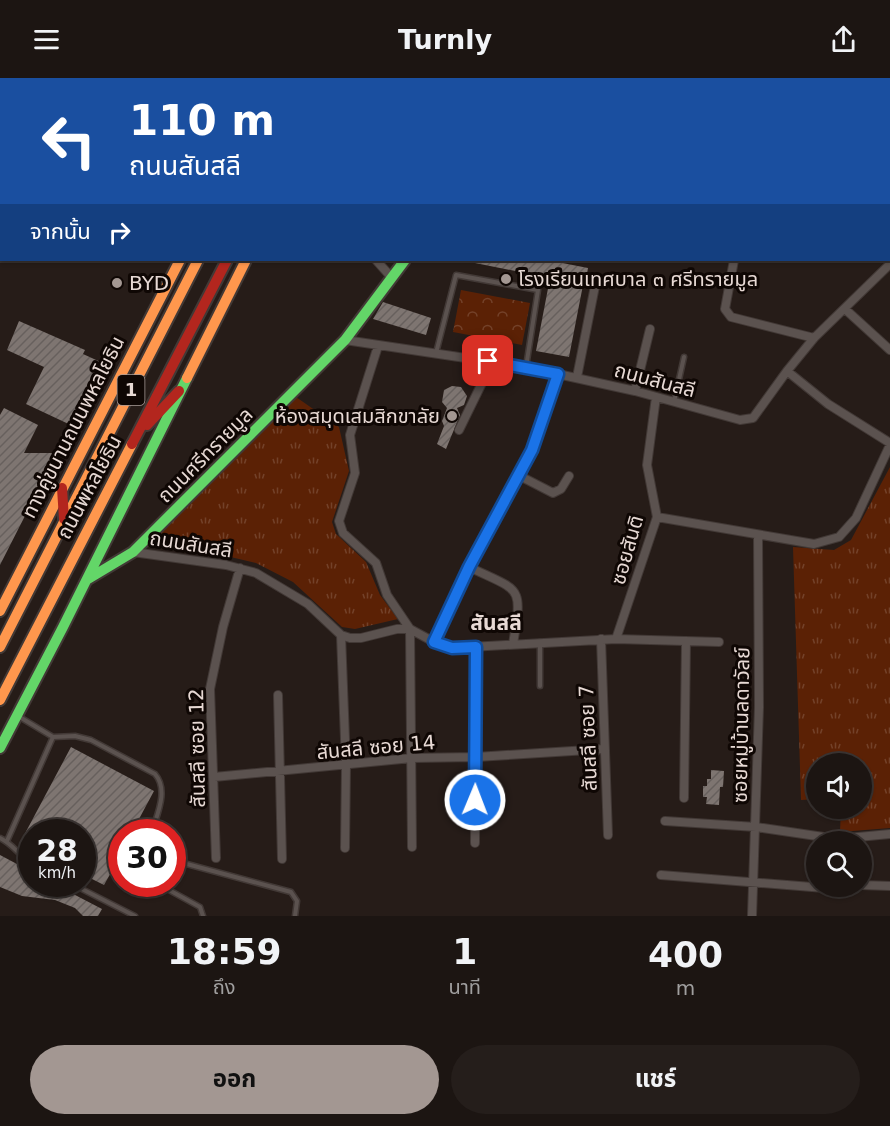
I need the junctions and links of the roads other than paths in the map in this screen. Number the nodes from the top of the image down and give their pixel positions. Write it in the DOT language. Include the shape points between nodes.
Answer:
graph roads {
  1 [pos="179,261"];
  2 [pos="197,261"];
  3 [pos="226,261"];
  4 [pos="245,261"];
  5 [pos="377,261"];
  6 [pos="404,261"];
  7 [pos="735,261"];
  8 [pos="890,264"];
  9 [pos="392,278"];
  10 [pos="596,281"];
  11 [pos="845,309"];
  12 [pos="650,329"];
  13 [pos="814,338"];
  14 [pos="345,340"];
  15 [pos="378,346"];
  16 [pos="890,350"];
  17 [pos="436,353"];
  18 [pos="684,357"];
  19 [pos="488,361"];
  20 [pos="526,367"];
  21 [pos="787,370"];
  22 [pos="558,374"];
  23 [pos="577,378"];
  24 [pos="179,391"];
  25 [pos="635,391"];
  26 [pos="656,397"];
  27 [pos="674,402"];
  28 [pos="459,430"];
  29 [pos="138,434"];
  30 [pos="890,444"];
  31 [pos="519,475"];
  32 [pos="569,476"];
  33 [pos="62,488"];
  34 [pos="657,517"];
  35 [pos="64,520"];
  36 [pos="758,535"];
  37 [pos="133,552"];
  38 [pos="469,567"];
  39 [pos="240,568"];
  40 [pos="87,580"];
  41 [pos="0,611"];
  42 [pos="410,629"];
  43 [pos="341,635"];
  44 [pos="601,639"];
  45 [pos="616,639"];
  46 [pos="686,641"];
  47 [pos="434,642"];
  48 [pos="540,642"];
  49 [pos="719,642"];
  50 [pos="513,644"];
  51 [pos="0,647"];
  52 [pos="476,647"];
  53 [pos="540,686"];
  54 [pos="278,694"];
  55 [pos="0,700"];
  56 [pos="17,716"];
  57 [pos="53,737"];
  58 [pos="0,748"];
  59 [pos="604,749"];
  60 [pos="476,757"];
  61 [pos="412,758"];
  62 [pos="346,765"];
  63 [pos="281,771"];
  64 [pos="214,777"];
  65 [pos="684,798"];
  66 [pos="156,819"];
  67 [pos="665,821"];
  68 [pos="756,827"];
  69 [pos="890,834"];
  70 [pos="608,835"];
  71 [pos="0,838"];
  72 [pos="7,841"];
  73 [pos="475,843"];
  74 [pos="412,847"];
  75 [pos="345,848"];
  76 [pos="18,854"];
  77 [pos="216,858"];
  78 [pos="282,859"];
  79 [pos="186,864"];
  80 [pos="661,875"];
  81 [pos="754,883"];
  82 [pos="872,885"];
  83 [pos="890,886"];
  84 [pos="806,887"];
  85 [pos="96,896"];
  86 [pos="182,897"];
  87 [pos="135,916"];
  88 [pos="203,916"];
  89 [pos="295,916"];
  90 [pos="752,916"];
  1 -- 33 [label="main road, ทางคู่ขนานถนนพหลโยธิน / 1"];
  2 -- 35 [label="main road, ถนนพหลโยธิน / 1"];
  3 -- 29 [label="main road, ถนนพหลโยธิน / 1"];
  4 -- 24 [label="main road, 1"];
  5 -- 9 [label="street"];
  6 -- 9 [label="main road, ถนนศรีทรายมูล"];
  7 -- 13 [label="street" via="725,309 731,317"];
  8 -- 11 [label="street, ถนนสันสลี"];
  9 -- 14 [label="main road, ถนนศรีทรายมูล"];
  10 -- 23 [label="street"];
  11 -- 13 [label="street, ถนนสันสลี"];
  11 -- 16 [label="street"];
  12 -- 25 [label="street"];
  13 -- 21 [label="street, ถนนสันสลี"];
  14 -- 15 [label="street, ถนนสันสลี"];
  14 -- 37 [label="main road, ถนนศรีทรายมูล"];
  15 -- 17 [label="street, ถนนสันสลี"];
  15 -- 42 [label="street" via="350,435 355,473 339,521 343,533 376,563 387,595"];
  17 -- 19 [label="street, ถนนสันสลี"];
  17 -- 20 [label="lane" via="456,275 538,290"];
  18 -- 27 [label="lane"];
  19 -- 20 [label="street, ถนนสันสลี"];
  19 -- 28 [label="street" via="483,381"];
  20 -- 22 [label="street, ถนนสันสลี"];
  21 -- 27 [label="street, ถนนสันสลี" via="753,418 740,420"];
  21 -- 30 [label="street" via="828,404"];
  22 -- 23 [label="street, ถนนสันสลี"];
  22 -- 31 [label="street" via="532,450"];
  23 -- 25 [label="street, ถนนสันสลี"];
  24 -- 29 [label="main road"];
  24 -- 40 [label="main road, 1"];
  25 -- 26 [label="street, ถนนสันสลี"];
  26 -- 27 [label="street, ถนนสันสลี"];
  26 -- 34 [label="street, ซอยสันติ" via="647,465"];
  29 -- 55 [label="main road, ถนนพหลโยธิน / 1"];
  30 -- 36 [label="street" via="855,518 839,537 814,544"];
  31 -- 32 [label="street" via="553,493"];
  31 -- 38 [label="street"];
  33 -- 35 [label="main road"];
  33 -- 41 [label="main road, ทางคู่ขนานถนนพหลโยธิน / 1"];
  34 -- 36 [label="street"];
  34 -- 45 [label="street, ซอยสันติ"];
  35 -- 51 [label="main road, ถนนพหลโยธิน / 1"];
  36 -- 68 [label="street, ซอยหมู่บ้านลดาวัลย์"];
  37 -- 39 [label="street, ถนนสันสลี"];
  37 -- 40 [label="main road, ถนนศรีทรายมูล"];
  38 -- 47 [label="street"];
  38 -- 50 [label="street" via="516,594 519,609"];
  39 -- 43 [label="street, ถนนสันสลี" via="256,573 308,604"];
  39 -- 64 [label="street, สันสลี ซอย 12" via="210,689"];
  40 -- 56 [label="main road, 1"];
  42 -- 43 [label="street" via="361,638"];
  42 -- 47 [label="street"];
  42 -- 61 [label="street"];
  43 -- 62 [label="street"];
  44 -- 45 [label="street"];
  44 -- 48 [label="street"];
  44 -- 59 [label="street, สันสลี ซอย 7"];
  45 -- 46 [label="street"];
  46 -- 49 [label="street"];
  46 -- 65 [label="street"];
  47 -- 52 [label="street" via="452,648"];
  48 -- 50 [label="street"];
  48 -- 53 [label="lane"];
  50 -- 52 [label="street"];
  52 -- 60 [label="street"];
  54 -- 63 [label="street"];
  56 -- 57 [label="lane"];
  56 -- 58 [label="main road, 1"];
  57 -- 66 [label="lane" via="86,738 155,774 162,795"];
  57 -- 72 [label="lane"];
  59 -- 60 [label="street, สันสลี ซอย 14"];
  59 -- 70 [label="street, สันสลี ซอย 7"];
  60 -- 61 [label="street, สันสลี ซอย 14"];
  60 -- 73 [label="street"];
  61 -- 62 [label="street, สันสลี ซอย 14"];
  61 -- 74 [label="street"];
  62 -- 63 [label="street, สันสลี ซอย 14"];
  62 -- 75 [label="street"];
  63 -- 64 [label="street, สันสลี ซอย 14"];
  63 -- 78 [label="street"];
  64 -- 77 [label="street, สันสลี ซอย 12"];
  67 -- 68 [label="street"];
  68 -- 69 [label="street" via="837,839"];
  68 -- 81 [label="street, ซอยหมู่บ้านลดาวัลย์"];
  71 -- 72 [label="lane"];
  72 -- 76 [label="lane"];
  79 -- 89 [label="lane" via="291,892 297,901"];
  80 -- 81 [label="street"];
  81 -- 84 [label="street"];
  81 -- 90 [label="street, ซอยหมู่บ้านลดาวัลย์"];
  82 -- 83 [label="street"];
  85 -- 87 [label="lane"];
  86 -- 88 [label="lane" via="200,907"];
}
